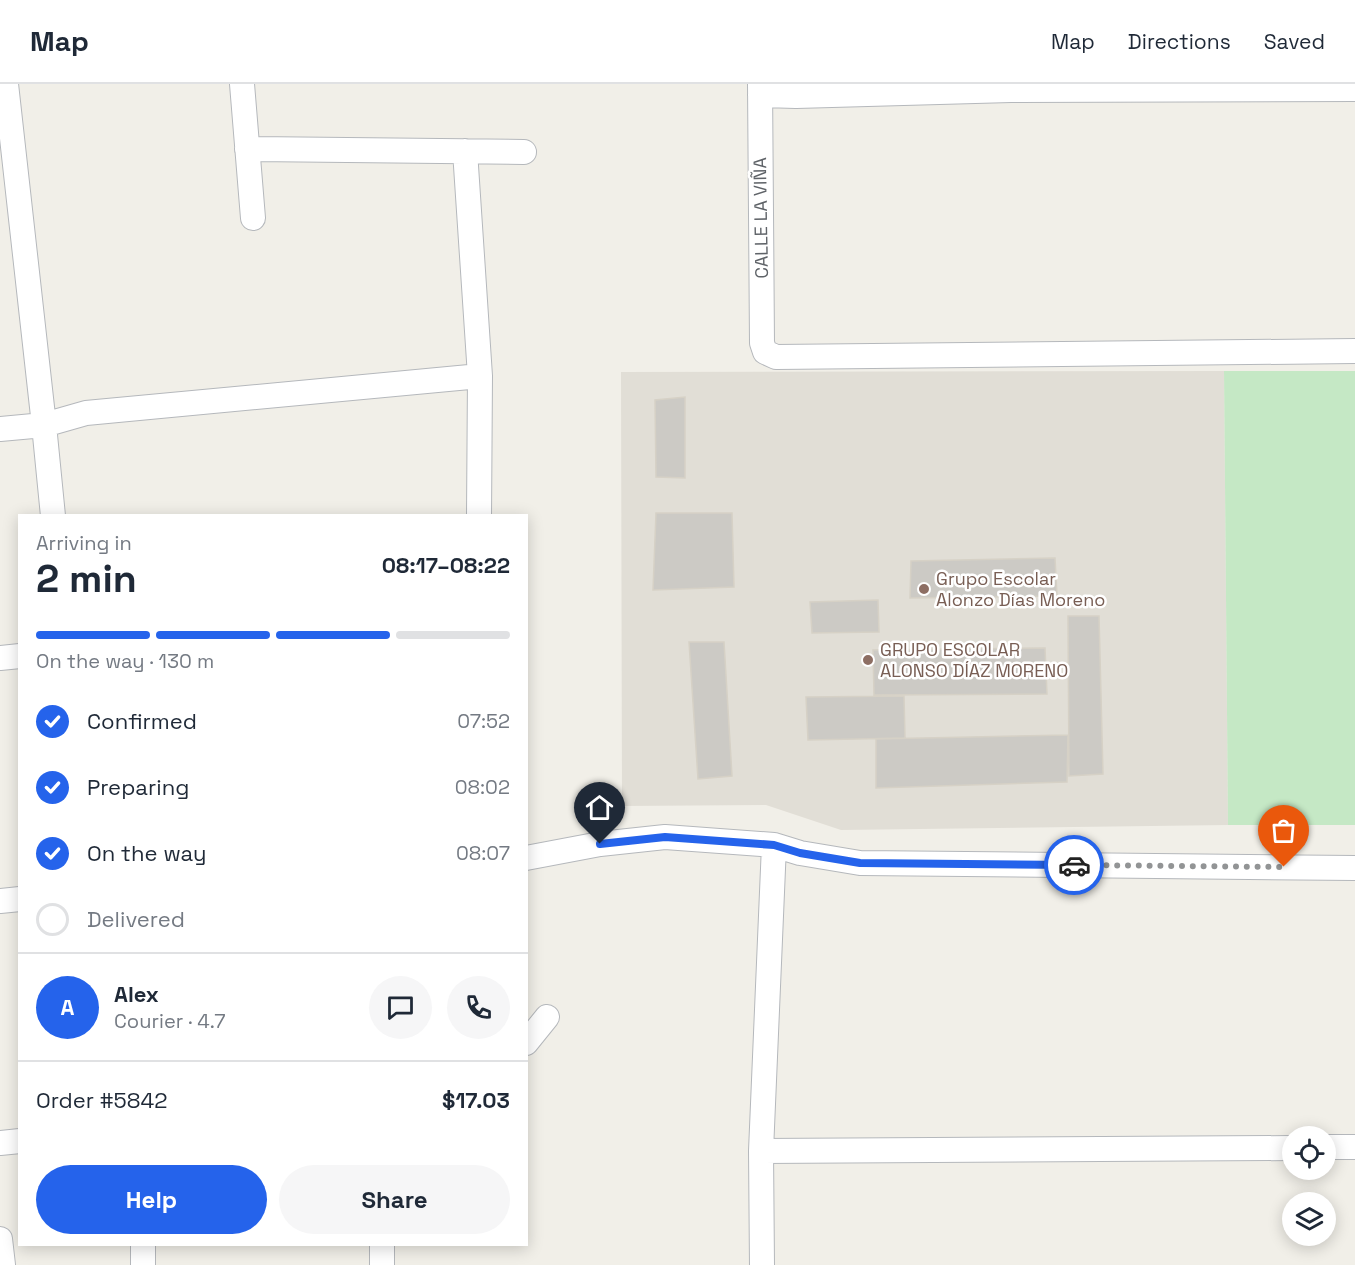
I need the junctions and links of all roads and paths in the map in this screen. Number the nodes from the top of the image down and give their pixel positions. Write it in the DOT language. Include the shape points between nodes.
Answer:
graph roads {
  1 [pos="6,84"];
  2 [pos="242,84"];
  3 [pos="1011,87"];
  4 [pos="1355,88"];
  5 [pos="760,89"];
  6 [pos="247,149"];
  7 [pos="465,151"];
  8 [pos="524,152"];
  9 [pos="253,218"];
  10 [pos="1355,351"];
  11 [pos="480,376"];
  12 [pos="44,425"];
  13 [pos="0,429"];
  14 [pos="53,514"];
  15 [pos="479,514"];
  16 [pos="18,656"];
  17 [pos="0,658"];
  18 [pos="774,845"];
  19 [pos="528,858"];
  20 [pos="1355,868"];
  21 [pos="18,899"];
  22 [pos="0,901"];
  23 [pos="547,1017"];
  24 [pos="528,1041"];
  25 [pos="18,1141"];
  26 [pos="0,1143"];
  27 [pos="1336,1147"];
  28 [pos="1355,1147"];
  29 [pos="1282,1148"];
  30 [pos="761,1151"];
  31 [pos="0,1239"];
  32 [pos="143,1246"];
  33 [pos="382,1246"];
  34 [pos="3,1265"];
  35 [pos="143,1265"];
  36 [pos="382,1265"];
  37 [pos="762,1265"];
  1 -- 12 [label="street"];
  2 -- 6 [label="street"];
  3 -- 4 [label="street"];
  3 -- 5 [label="street" via="796,96"];
  5 -- 10 [label="street, CALLE LA VIÑA" via="762,343 765,352 776,357"];
  6 -- 7 [label="street"];
  6 -- 9 [label="street"];
  7 -- 8 [label="street"];
  7 -- 11 [label="street"];
  11 -- 12 [label="street" via="86,413"];
  11 -- 15 [label="street"];
  12 -- 13 [label="street"];
  12 -- 14 [label="street"];
  16 -- 17 [label="street"];
  18 -- 19 [label="street" via="665,837"];
  18 -- 20 [label="street" via="860,863"];
  18 -- 30 [label="street"];
  21 -- 22 [label="street"];
  23 -- 24 [label="street"];
  25 -- 26 [label="street"];
  27 -- 28 [label="street"];
  29 -- 30 [label="street"];
  30 -- 37 [label="street"];
  31 -- 34 [label="street"];
  32 -- 35 [label="street"];
  33 -- 36 [label="street"];
}
